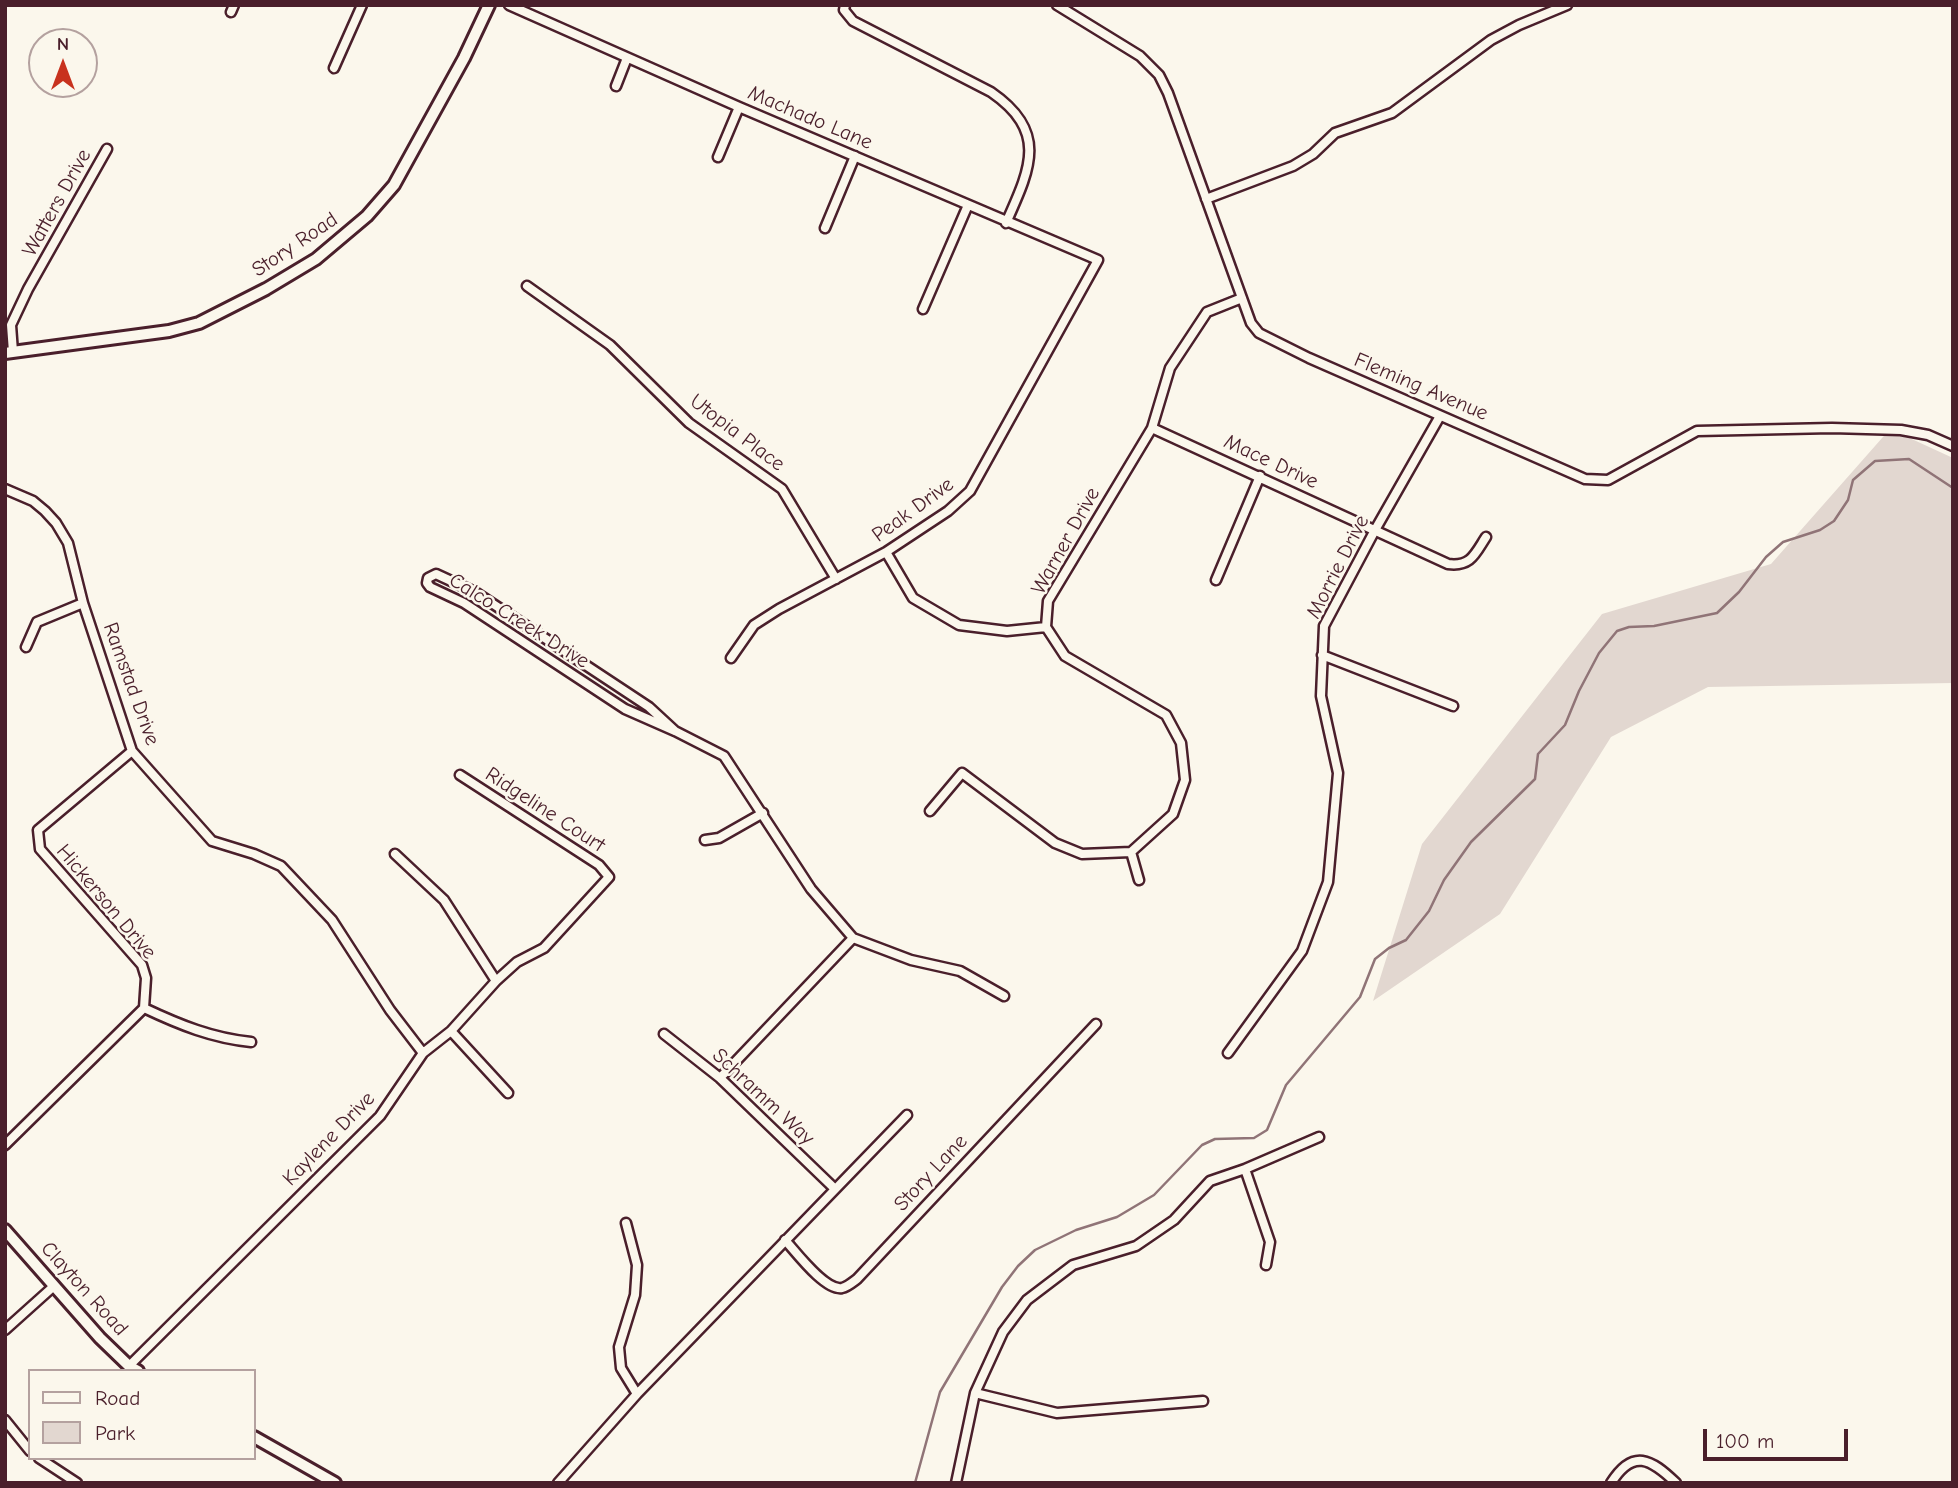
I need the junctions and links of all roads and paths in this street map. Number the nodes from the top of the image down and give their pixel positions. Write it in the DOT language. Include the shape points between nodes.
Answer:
graph roads {
  1 [pos="362,5"];
  2 [pos="489,5"];
  3 [pos="509,5"];
  4 [pos="845,5"];
  5 [pos="1057,5"];
  6 [pos="1567,5"];
  7 [pos="627,58"];
  8 [pos="334,68"];
  9 [pos="616,86"];
  10 [pos="739,107"];
  11 [pos="107,149"];
  12 [pos="855,156"];
  13 [pos="718,157"];
  14 [pos="1206,199"];
  15 [pos="968,205"];
  16 [pos="1006,223"];
  17 [pos="825,228"];
  18 [pos="1098,260"];
  19 [pos="527,286"];
  20 [pos="1242,299"];
  21 [pos="923,309"];
  22 [pos="9,353"];
  23 [pos="1440,416"];
  24 [pos="1152,428"];
  25 [pos="1953,446"];
  26 [pos="1260,476"];
  27 [pos="5,489"];
  28 [pos="1375,530"];
  29 [pos="1486,537"];
  30 [pos="886,552"];
  31 [pos="835,579"];
  32 [pos="1216,580"];
  33 [pos="83,603"];
  34 [pos="1046,627"];
  35 [pos="26,647"];
  36 [pos="1322,655"];
  37 [pos="731,658"];
  38 [pos="1453,706"];
  39 [pos="675,731"];
  40 [pos="132,751"];
  41 [pos="460,775"];
  42 [pos="930,811"];
  43 [pos="763,813"];
  44 [pos="705,840"];
  45 [pos="1131,852"];
  46 [pos="395,854"];
  47 [pos="609,877"];
  48 [pos="1139,880"];
  49 [pos="853,939"];
  50 [pos="496,981"];
  51 [pos="1003,996"];
  52 [pos="144,1008"];
  53 [pos="1096,1024"];
  54 [pos="451,1031"];
  55 [pos="664,1034"];
  56 [pos="251,1042"];
  57 [pos="424,1053"];
  58 [pos="1228,1053"];
  59 [pos="720,1078"];
  60 [pos="508,1093"];
  61 [pos="907,1115"];
  62 [pos="1319,1137"];
  63 [pos="5,1144"];
  64 [pos="1245,1170"];
  65 [pos="835,1189"];
  66 [pos="626,1223"];
  67 [pos="5,1230"];
  68 [pos="785,1240"];
  69 [pos="1266,1265"];
  70 [pos="54,1286"];
  71 [pos="5,1330"];
  72 [pos="134,1368"];
  73 [pos="975,1393"];
  74 [pos="637,1394"];
  75 [pos="1203,1401"];
  76 [pos="5,1420"];
  77 [pos="256,1438"];
  78 [pos="28,1449"];
  79 [pos="42,1460"];
  80 [pos="77,1483"];
  81 [pos="335,1483"];
  82 [pos="558,1483"];
  83 [pos="956,1483"];
  84 [pos="1611,1483"];
  85 [pos="1676,1483"];
  1 -- 8 [label="street"];
  2 -- 22 [label="street, Story Road" via="394,185 367,216 316,259 200,323"];
  3 -- 7 [label="street, Machado Lane"];
  4 -- 16 [label="street" via="853,21 991,92 1017,114 1030,145 1029,164"];
  5 -- 14 [label="street, Fleming Avenue" via="1140,56 1159,75"];
  6 -- 14 [label="street" via="1491,40 1392,113 1335,134 1293,166"];
  7 -- 9 [label="street"];
  7 -- 10 [label="street, Machado Lane"];
  10 -- 12 [label="street, Machado Lane"];
  10 -- 13 [label="street"];
  11 -- 22 [label="street, Watters Drive" via="28,289 11,325"];
  12 -- 15 [label="street, Machado Lane"];
  12 -- 17 [label="street"];
  14 -- 20 [label="street, Fleming Avenue"];
  15 -- 16 [label="street, Machado Lane"];
  15 -- 21 [label="street"];
  16 -- 18 [label="street, Machado Lane"];
  18 -- 30 [label="street, Peak Drive" via="970,491 948,512"];
  19 -- 31 [label="street, Utopia Place" via="610,345 689,423 782,489"];
  20 -- 23 [label="street, Fleming Avenue" via="1259,333"];
  20 -- 24 [label="street, Warner Drive" via="1207,312 1170,368"];
  23 -- 25 [label="street, Fleming Avenue" via="1585,479 1608,480 1697,431 1901,430"];
  23 -- 28 [label="street, Morrie Drive"];
  24 -- 26 [label="street, Mace Drive"];
  24 -- 34 [label="street, Warner Drive" via="1048,601"];
  26 -- 28 [label="street, Mace Drive"];
  26 -- 32 [label="street"];
  27 -- 33 [label="street, Ramstad Drive" via="33,501 62,532"];
  28 -- 29 [label="street, Mace Drive" via="1460,566 1473,557"];
  28 -- 36 [label="street, Morrie Drive" via="1324,626"];
  30 -- 31 [label="street, Peak Drive"];
  30 -- 34 [label="street" via="914,598 958,625 1007,631"];
  31 -- 37 [label="street, Peak Drive" via="754,625"];
  33 -- 35 [label="street" via="37,622"];
  33 -- 40 [label="street, Ramstad Drive"];
  34 -- 45 [label="street, Warner Drive" via="1065,656 1166,715 1181,743 1185,780 1173,814"];
  36 -- 38 [label="street"];
  36 -- 58 [label="street, Morrie Drive" via="1321,696 1338,773 1328,882 1301,951"];
  39 -- 39 [label="street, Calco Creek Drive" via="649,707 475,592 436,574 428,578 430,587 464,603 625,709"];
  39 -- 43 [label="street, Calco Creek Drive" via="724,757"];
  40 -- 52 [label="street, Hickerson Drive" via="38,830 40,849 142,965"];
  40 -- 57 [label="street, Ramstad Drive" via="212,841 281,866 332,920"];
  41 -- 47 [label="street, Ridgeline Court" via="599,865"];
  42 -- 45 [label="street" via="962,773 1055,843 1082,854"];
  43 -- 44 [label="street" via="719,838"];
  43 -- 49 [label="street, Calco Creek Drive" via="811,889"];
  45 -- 48 [label="street"];
  46 -- 50 [label="street" via="444,900"];
  47 -- 50 [label="street, Kaylene Drive" via="544,948 517,962"];
  49 -- 51 [label="street" via="911,960 960,971"];
  49 -- 59 [label="street"];
  50 -- 54 [label="street, Kaylene Drive"];
  52 -- 56 [label="street" via="197,1031"];
  52 -- 63 [label="street"];
  53 -- 68 [label="street, Story Lane" via="848,1286 835,1287 823,1281"];
  54 -- 57 [label="street, Kaylene Drive"];
  54 -- 60 [label="street"];
  55 -- 59 [label="street, Schramm Way"];
  57 -- 72 [label="street, Kaylene Drive" via="380,1116"];
  59 -- 65 [label="street, Schramm Way"];
  61 -- 65 [label="street"];
  62 -- 64 [label="street"];
  64 -- 69 [label="street" via="1270,1242"];
  64 -- 73 [label="street" via="1210,1181 1174,1220 1136,1246 1073,1265 1027,1300 1003,1332"];
  65 -- 68 [label="street"];
  66 -- 74 [label="street" via="637,1265 635,1295 619,1347 621,1368"];
  67 -- 70 [label="street, Clayton Road"];
  68 -- 74 [label="street"];
  70 -- 71 [label="street"];
  70 -- 72 [label="street, Clayton Road"];
  73 -- 75 [label="street" via="1057,1413"];
  73 -- 83 [label="street"];
  74 -- 82 [label="street"];
  76 -- 78 [label="street"];
  77 -- 81 [label="street"];
  79 -- 80 [label="street"];
  84 -- 85 [label="street" via="1623,1466 1641,1460 1657,1465"];
}
